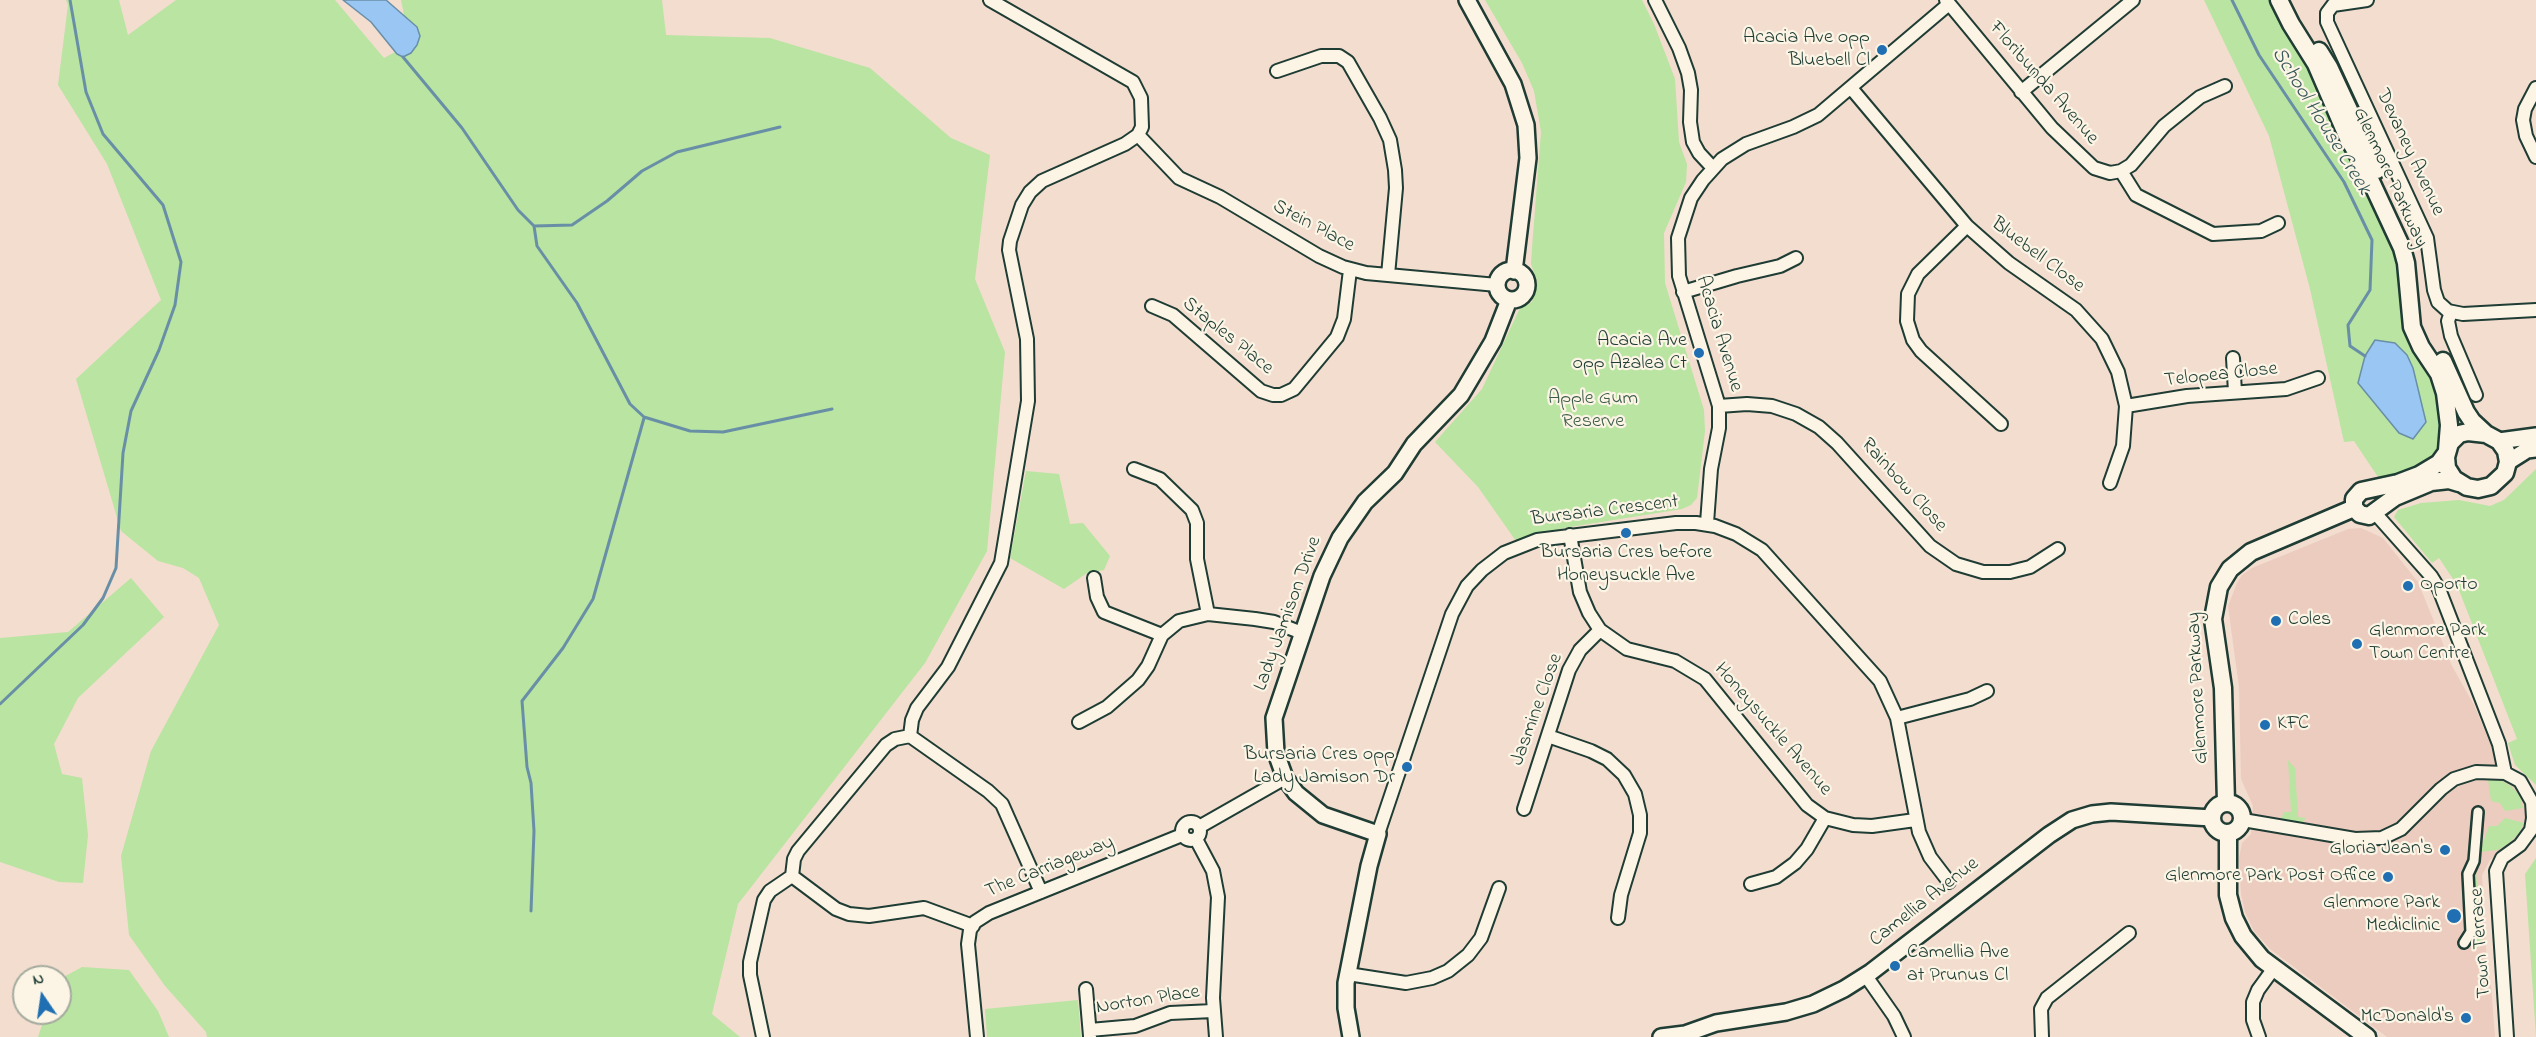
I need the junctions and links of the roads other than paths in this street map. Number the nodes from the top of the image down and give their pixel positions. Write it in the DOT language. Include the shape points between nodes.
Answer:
graph roads {
  1 [pos="990,0"];
  2 [pos="1467,0"];
  3 [pos="1655,0"];
  4 [pos="2133,0"];
  5 [pos="2279,0"];
  6 [pos="2292,0"];
  7 [pos="2367,0"];
  8 [pos="1948,2"];
  9 [pos="2332,4"];
  10 [pos="1277,71"];
  11 [pos="2225,86"];
  12 [pos="1851,88"];
  13 [pos="2536,88"];
  14 [pos="2021,92"];
  15 [pos="1138,135"];
  16 [pos="2536,157"];
  17 [pos="1712,167"];
  18 [pos="2121,171"];
  19 [pos="2278,223"];
  20 [pos="1967,226"];
  21 [pos="1796,258"];
  22 [pos="1350,270"];
  23 [pos="1514,271"];
  24 [pos="1388,275"];
  25 [pos="1497,285"];
  26 [pos="1683,292"];
  27 [pos="1509,300"];
  28 [pos="1152,306"];
  29 [pos="2536,310"];
  30 [pos="2451,312"];
  31 [pos="2233,358"];
  32 [pos="2318,378"];
  33 [pos="2235,392"];
  34 [pos="2476,395"];
  35 [pos="1719,406"];
  36 [pos="2126,406"];
  37 [pos="2001,424"];
  38 [pos="2536,436"];
  39 [pos="2493,438"];
  40 [pos="2536,449"];
  41 [pos="2447,451"];
  42 [pos="2508,462"];
  43 [pos="1134,469"];
  44 [pos="2110,483"];
  45 [pos="2459,483"];
  46 [pos="2365,490"];
  47 [pos="2354,508"];
  48 [pos="2377,511"];
  49 [pos="1707,524"];
  50 [pos="1570,535"];
  51 [pos="2058,549"];
  52 [pos="1094,578"];
  53 [pos="1208,614"];
  54 [pos="1600,630"];
  55 [pos="1302,633"];
  56 [pos="1162,635"];
  57 [pos="1986,691"];
  58 [pos="1897,718"];
  59 [pos="1079,722"];
  60 [pos="910,736"];
  61 [pos="1548,736"];
  62 [pos="2505,773"];
  63 [pos="1285,778"];
  64 [pos="2226,803"];
  65 [pos="1524,809"];
  66 [pos="2478,812"];
  67 [pos="1825,818"];
  68 [pos="2212,818"];
  69 [pos="1915,820"];
  70 [pos="2242,820"];
  71 [pos="1198,833"];
  72 [pos="1378,834"];
  73 [pos="2228,834"];
  74 [pos="792,876"];
  75 [pos="1949,882"];
  76 [pos="1751,884"];
  77 [pos="1499,888"];
  78 [pos="1041,892"];
  79 [pos="1618,918"];
  80 [pos="973,926"];
  81 [pos="2129,933"];
  82 [pos="2464,943"];
  83 [pos="2274,968"];
  84 [pos="1348,975"];
  85 [pos="1866,976"];
  86 [pos="1086,989"];
  87 [pos="1213,1011"];
  88 [pos="1090,1034"];
  89 [pos="763,1037"];
  90 [pos="977,1037"];
  91 [pos="1216,1037"];
  92 [pos="1351,1037"];
  93 [pos="1661,1037"];
  94 [pos="1904,1037"];
  95 [pos="2042,1037"];
  96 [pos="2259,1037"];
  97 [pos="2367,1037"];
  98 [pos="2507,1037"];
  1 -- 15 [label="street" via="1133,82 1142,98 1143,123"];
  2 -- 23 [label="street" via="1513,84 1526,125 1528,158"];
  3 -- 17 [label="street" via="1688,73 1693,142"];
  4 -- 14 [label="street"];
  5 -- 41 [label="main road, Glenmore Parkway" via="2316,64 2402,248 2412,327 2445,393 2450,425"];
  6 -- 39 [label="main road, Glenmore Parkway" via="2299,19 2329,67 2410,242 2423,329 2448,369 2466,412"];
  7 -- 9 [label="street"];
  8 -- 12 [label="street, Acacia Avenue"];
  8 -- 14 [label="street, Floribunda Avenue"];
  9 -- 30 [label="street, Devaney Avenue" via="2327,22 2331,33 2427,238 2436,298"];
  10 -- 24 [label="street" via="1340,53 1377,112 1392,150 1396,188"];
  11 -- 18 [label="street" via="2200,97 2164,126 2131,165"];
  12 -- 17 [label="street, Acacia Avenue" via="1818,115 1746,144"];
  12 -- 20 [label="street, Bluebell Close"];
  13 -- 16 [label="street" via="2523,120"];
  14 -- 18 [label="street, Floribunda Avenue" via="2088,164 2105,173"];
  15 -- 22 [label="street, Stein Place" via="1179,178"];
  15 -- 60 [label="street" via="1047,179 1030,192 1022,205 1009,255 1026,332 1029,386 1003,551 994,579 958,650 917,708"];
  17 -- 26 [label="street, Acacia Avenue" via="1691,198 1681,224 1677,253"];
  18 -- 19 [label="street" via="2136,195 2205,231 2256,231"];
  20 -- 36 [label="street, Bluebell Close" via="2009,263 2088,321 2115,363"];
  20 -- 37 [label="street" via="1918,274 1908,294 1907,321 1921,351"];
  21 -- 26 [label="street" via="1780,266"];
  22 -- 24 [label="street, Stein Place"];
  22 -- 28 [label="street, Staples Place" via="1344,319 1337,337 1294,389 1278,401 1261,391 1173,315"];
  23 -- 25 [label="street" via="1504,272"];
  23 -- 27 [label="street" via="1525,278 1526,287 1518,298"];
  24 -- 25 [label="street, Stein Place"];
  25 -- 27 [label="street" via="1499,293"];
  26 -- 35 [label="street, Acacia Avenue"];
  27 -- 55 [label="street, Lady Jamison Drive" via="1493,341 1461,395 1414,444 1395,473 1365,502 1343,532"];
  29 -- 30 [label="street"];
  30 -- 34 [label="street" via="2451,336"];
  31 -- 33 [label="street"];
  32 -- 33 [label="street, Telopea Close" via="2286,389"];
  33 -- 36 [label="street, Telopea Close"];
  35 -- 49 [label="street, Acacia Avenue"];
  35 -- 51 [label="street, Rainbow Close" via="1772,406 1819,427 1930,546 1956,564 1983,572 2010,572 2030,567"];
  36 -- 44 [label="street, Bluebell Close" via="2123,446"];
  38 -- 39 [label="street"];
  39 -- 41 [label="main road" via="2472,431 2463,433 2454,438"];
  39 -- 42 [label="main road" via="2506,452"];
  40 -- 42 [label="street"];
  41 -- 45 [label="main road" via="2447,468"];
  41 -- 46 [label="main road" via="2439,463 2419,475"];
  42 -- 45 [label="main road" via="2501,478 2491,486 2478,489"];
  43 -- 53 [label="street" via="1160,479 1192,510"];
  45 -- 48 [label="main road" via="2431,482 2395,497"];
  46 -- 47 [label="main road" via="2356,495"];
  46 -- 48 [label="main road" via="2377,495"];
  47 -- 48 [label="main road" via="2364,516"];
  47 -- 64 [label="main road, Glenmore Parkway" via="2251,552 2230,569 2219,587 2213,619 2223,688"];
  48 -- 62 [label="street" via="2439,589 2499,744"];
  49 -- 50 [label="street, Bursaria Crescent" via="1676,523"];
  49 -- 58 [label="street, Bursaria Crescent" via="1736,534 1769,557 1876,675"];
  50 -- 54 [label="street, Honeysuckle Avenue" via="1580,592"];
  50 -- 72 [label="street, Bursaria Crescent" via="1514,548 1482,570 1467,586 1452,614"];
  52 -- 56 [label="street" via="1104,612"];
  53 -- 55 [label="street" via="1266,620"];
  53 -- 56 [label="street" via="1179,621"];
  54 -- 61 [label="street, Jasmine Close" via="1580,650 1569,669"];
  54 -- 67 [label="street, Honeysuckle Avenue" via="1628,649 1675,661 1705,679 1791,789"];
  55 -- 63 [label="street, Lady Jamison Drive" via="1274,718 1274,745"];
  56 -- 59 [label="street" via="1138,680 1107,707"];
  57 -- 58 [label="street" via="1970,699"];
  58 -- 69 [label="street, Bursaria Crescent"];
  60 -- 74 [label="street" via="886,745 798,851"];
  60 -- 78 [label="street" via="996,796 1009,815"];
  61 -- 65 [label="street, Jasmine Close"];
  61 -- 79 [label="street" via="1607,759 1624,775 1635,794 1640,833"];
  62 -- 70 [label="street" via="2476,772 2454,779 2401,829 2382,838 2355,839"];
  62 -- 98 [label="street, Town Terrace" via="2525,787 2534,811 2527,837 2502,858 2496,871"];
  63 -- 71 [label="street"];
  63 -- 72 [label="street, Lady Jamison Drive" via="1302,800 1323,815"];
  64 -- 68 [label="main road" via="2217,807"];
  64 -- 70 [label="main road" via="2240,810"];
  66 -- 82 [label="street" via="2474,861 2468,874 2470,932"];
  67 -- 69 [label="street, Honeysuckle Avenue" via="1862,826"];
  67 -- 76 [label="street" via="1796,863 1776,877"];
  68 -- 73 [label="main road" via="2218,831"];
  68 -- 85 [label="street, Camellia Avenue" via="2111,812 2072,820"];
  69 -- 75 [label="street, Bursaria Crescent" via="1927,851"];
  70 -- 73 [label="main road" via="2240,828"];
  71 -- 78 [label="street, The Carriageway" via="1194,822 1188,822 1181,829 1182,835"];
  71 -- 87 [label="street" via="1218,897"];
  72 -- 84 [label="street, Bursaria Crescent"];
  73 -- 83 [label="main road" via="2228,889 2234,918 2253,950"];
  74 -- 80 [label="street" via="831,906 849,914 869,916 924,908"];
  74 -- 89 [label="street" via="764,900 750,962"];
  77 -- 84 [label="street" via="1481,938 1448,971 1406,984"];
  78 -- 80 [label="street, The Carriageway" via="989,913"];
  80 -- 90 [label="street, The Carriageway" via="968,944"];
  81 -- 95 [label="street" via="2047,998 2041,1010"];
  83 -- 96 [label="street" via="2253,1002 2253,1020"];
  83 -- 97 [label="main road"];
  84 -- 92 [label="street, Bursaria Crescent" via="1346,1008"];
  85 -- 93 [label="street, Camellia Avenue" via="1800,1008"];
  85 -- 94 [label="street"];
  86 -- 88 [label="street, Norton Place"];
  87 -- 88 [label="street, Norton Place" via="1170,1013 1135,1026"];
  87 -- 91 [label="street"];
}
